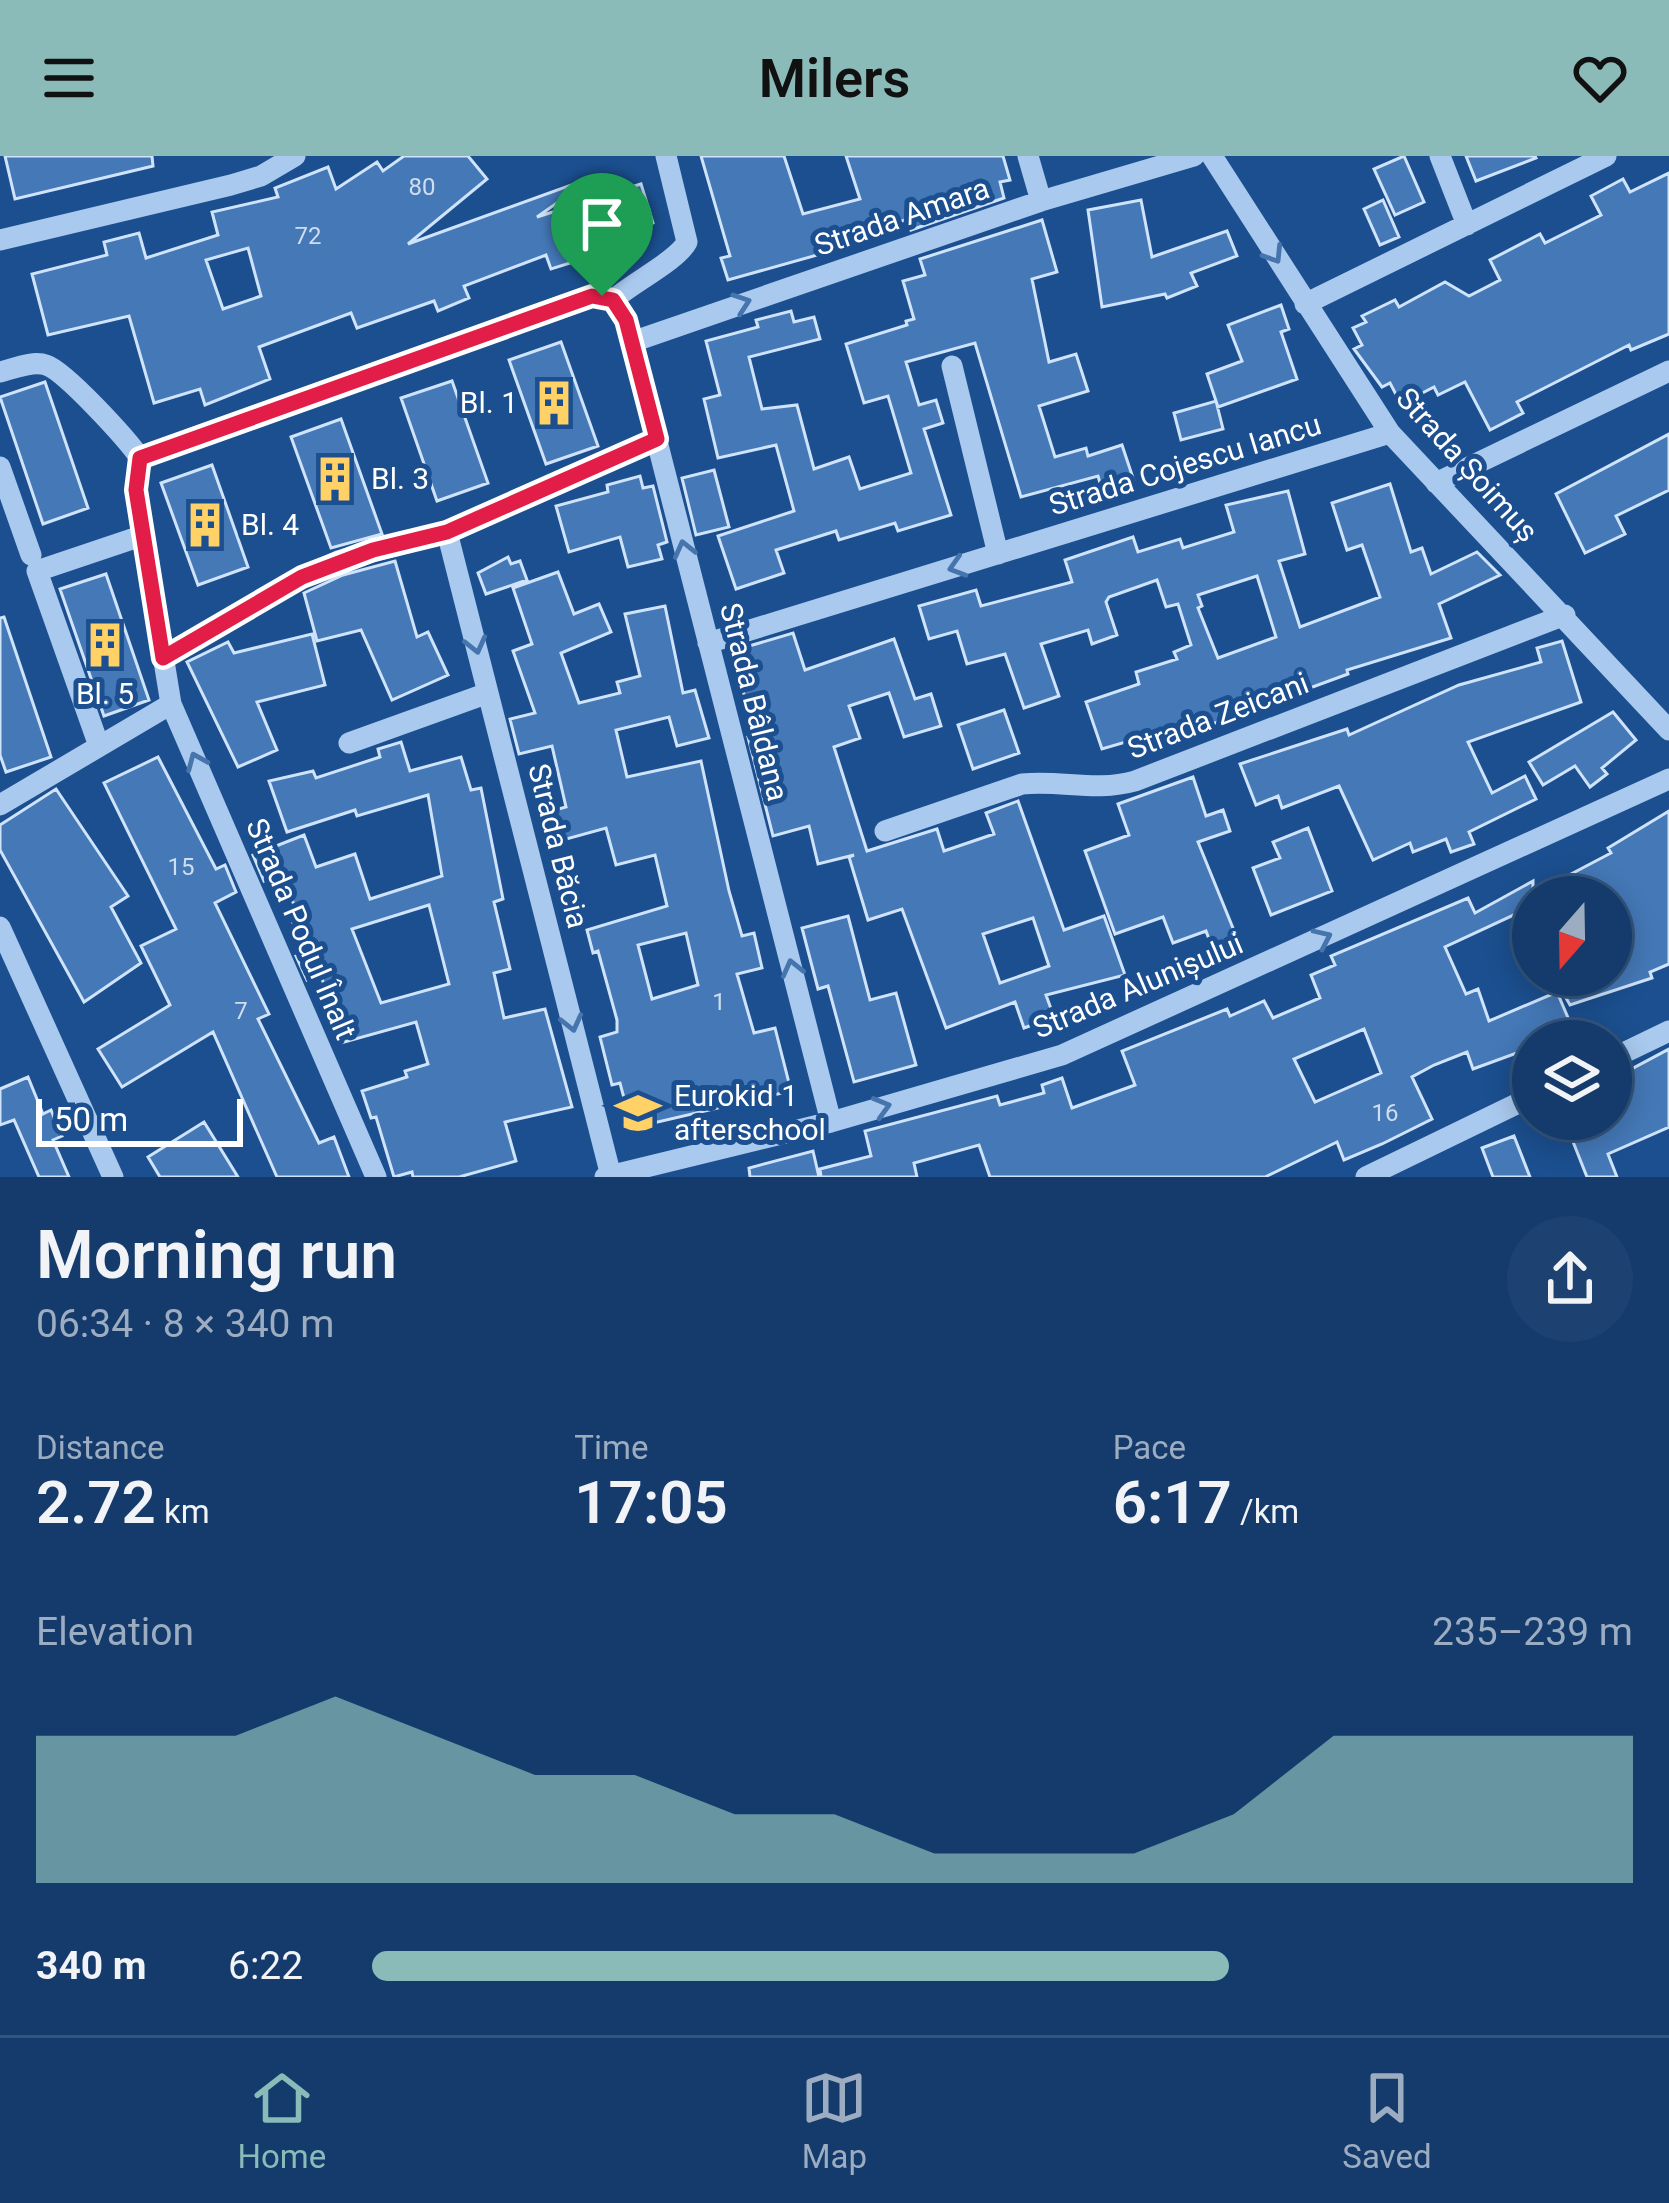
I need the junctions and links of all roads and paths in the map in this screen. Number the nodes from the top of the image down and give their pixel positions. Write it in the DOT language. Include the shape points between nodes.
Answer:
graph roads {
  1 [pos="295,156"];
  2 [pos="666,156"];
  3 [pos="1028,156"];
  4 [pos="1194,156"];
  5 [pos="1212,156"];
  6 [pos="1440,156"];
  7 [pos="1606,156"];
  8 [pos="1041,201"];
  9 [pos="1467,225"];
  10 [pos="0,240"];
  11 [pos="613,300"];
  12 [pos="1305,304"];
  13 [pos="632,341"];
  14 [pos="952,366"];
  15 [pos="1669,371"];
  16 [pos="0,372"];
  17 [pos="1390,433"];
  18 [pos="657,439"];
  19 [pos="140,458"];
  20 [pos="0,467"];
  21 [pos="1436,483"];
  22 [pos="447,532"];
  23 [pos="144,536"];
  24 [pos="998,554"];
  25 [pos="31,555"];
  26 [pos="1565,615"];
  27 [pos="708,643"];
  28 [pos="163,658"];
  29 [pos="488,693"];
  30 [pos="171,704"];
  31 [pos="1669,730"];
  32 [pos="349,743"];
  33 [pos="99,746"];
  34 [pos="1669,779"];
  35 [pos="0,805"];
  36 [pos="885,831"];
  37 [pos="0,927"];
  38 [pos="9,972"];
  39 [pos="1669,1031"];
  40 [pos="1632,1049"];
  41 [pos="1512,1106"];
  42 [pos="831,1122"];
  43 [pos="608,1176"];
  44 [pos="113,1177"];
  45 [pos="376,1177"];
  46 [pos="1366,1177"];
  1 -- 10 [label="street" via="232,185"];
  2 -- 11 [label="street" via="687,242"];
  3 -- 8 [label="street"];
  4 -- 8 [label="street, Strada Amara"];
  5 -- 12 [label="street, Strada Șoimuș, one-way"];
  6 -- 9 [label="street"];
  7 -- 9 [label="street"];
  13 -- 8 [label="street, Strada Amara, one-way"];
  9 -- 12 [label="street"];
  11 -- 13 [label="street, Strada Bâldana"];
  11 -- 19 [label="street" via="592,296"];
  12 -- 17 [label="street, Strada Șoimuș"];
  13 -- 18 [label="street, Strada Bâldana"];
  14 -- 24 [label="street"];
  15 -- 21 [label="street"];
  16 -- 19 [label="street" via="53,368"];
  17 -- 21 [label="street, Strada Șoimuș"];
  17 -- 24 [label="street, Strada Cojescu Iancu"];
  18 -- 22 [label="street"];
  27 -- 18 [label="street, Strada Bâldana, one-way"];
  19 -- 23 [label="street, Strada Podul Înalt"];
  20 -- 25 [label="street"];
  21 -- 26 [label="street, Strada Șoimuș"];
  22 -- 28 [label="street" via="302,577"];
  22 -- 29 [label="street, Strada Băcia, one-way"];
  23 -- 28 [label="street, Strada Podul Înalt"];
  23 -- 33 [label="street" via="37,572"];
  24 -- 27 [label="street, Strada Cojescu Iancu, one-way"];
  26 -- 31 [label="street, Strada Șoimuș"];
  26 -- 36 [label="street, Strada Zeicani" via="1135,781 1087,789 1022,784"];
  42 -- 27 [label="street, Strada Bâldana, one-way"];
  28 -- 30 [label="street, Strada Podul Înalt"];
  29 -- 32 [label="street"];
  29 -- 43 [label="street, Strada Băcia, one-way"];
  30 -- 33 [label="street"];
  45 -- 30 [label="street, Strada Podul Înalt, one-way"];
  33 -- 35 [label="street"];
  42 -- 34 [label="street, Strada Alunișului, one-way" via="1102,1039"];
  37 -- 38 [label="street"];
  38 -- 44 [label="street"];
  39 -- 40 [label="street"];
  41 -- 46 [label="street"];
  42 -- 43 [label="street, Strada Alunișului"];
}
